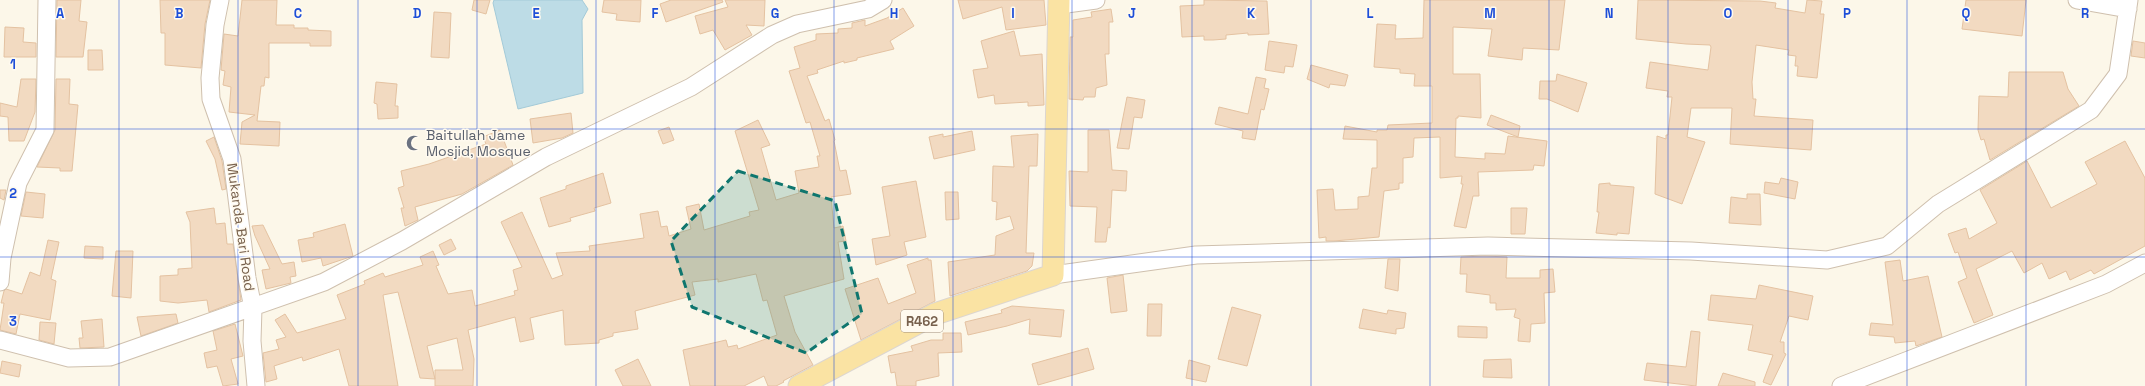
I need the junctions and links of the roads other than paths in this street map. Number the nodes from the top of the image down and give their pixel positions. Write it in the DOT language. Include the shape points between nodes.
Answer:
graph roads {
  1 [pos="47,0"];
  2 [pos="220,0"];
  3 [pos="882,0"];
  4 [pos="1096,0"];
  5 [pos="2077,0"];
  6 [pos="1059,3"];
  7 [pos="2128,4"];
  8 [pos="2145,263"];
  9 [pos="1053,275"];
  10 [pos="0,282"];
  11 [pos="253,308"];
  12 [pos="0,340"];
  13 [pos="256,386"];
  14 [pos="799,386"];
  15 [pos="1841,386"];
  1 -- 10 [label="street" via="45,130 18,183 2,258"];
  2 -- 11 [label="street, Mukanda Bari Road" via="210,78 212,99 232,159"];
  3 -- 11 [label="street" via="868,9 797,24 772,35 691,87 546,157 402,241 324,282"];
  4 -- 6 [label="street"];
  5 -- 7 [label="street"];
  6 -- 9 [label="main road"];
  7 -- 9 [label="street" via="2118,74 2091,110 1938,204 1887,246 1827,260 1691,251 1488,246 1204,255"];
  8 -- 15 [label="street" via="2106,284"];
  9 -- 14 [label="main road, R462" via="935,314"];
  11 -- 12 [label="street" via="184,329 110,356 69,358"];
  11 -- 13 [label="street, Mukanda Bari Road" via="252,341"];
}
